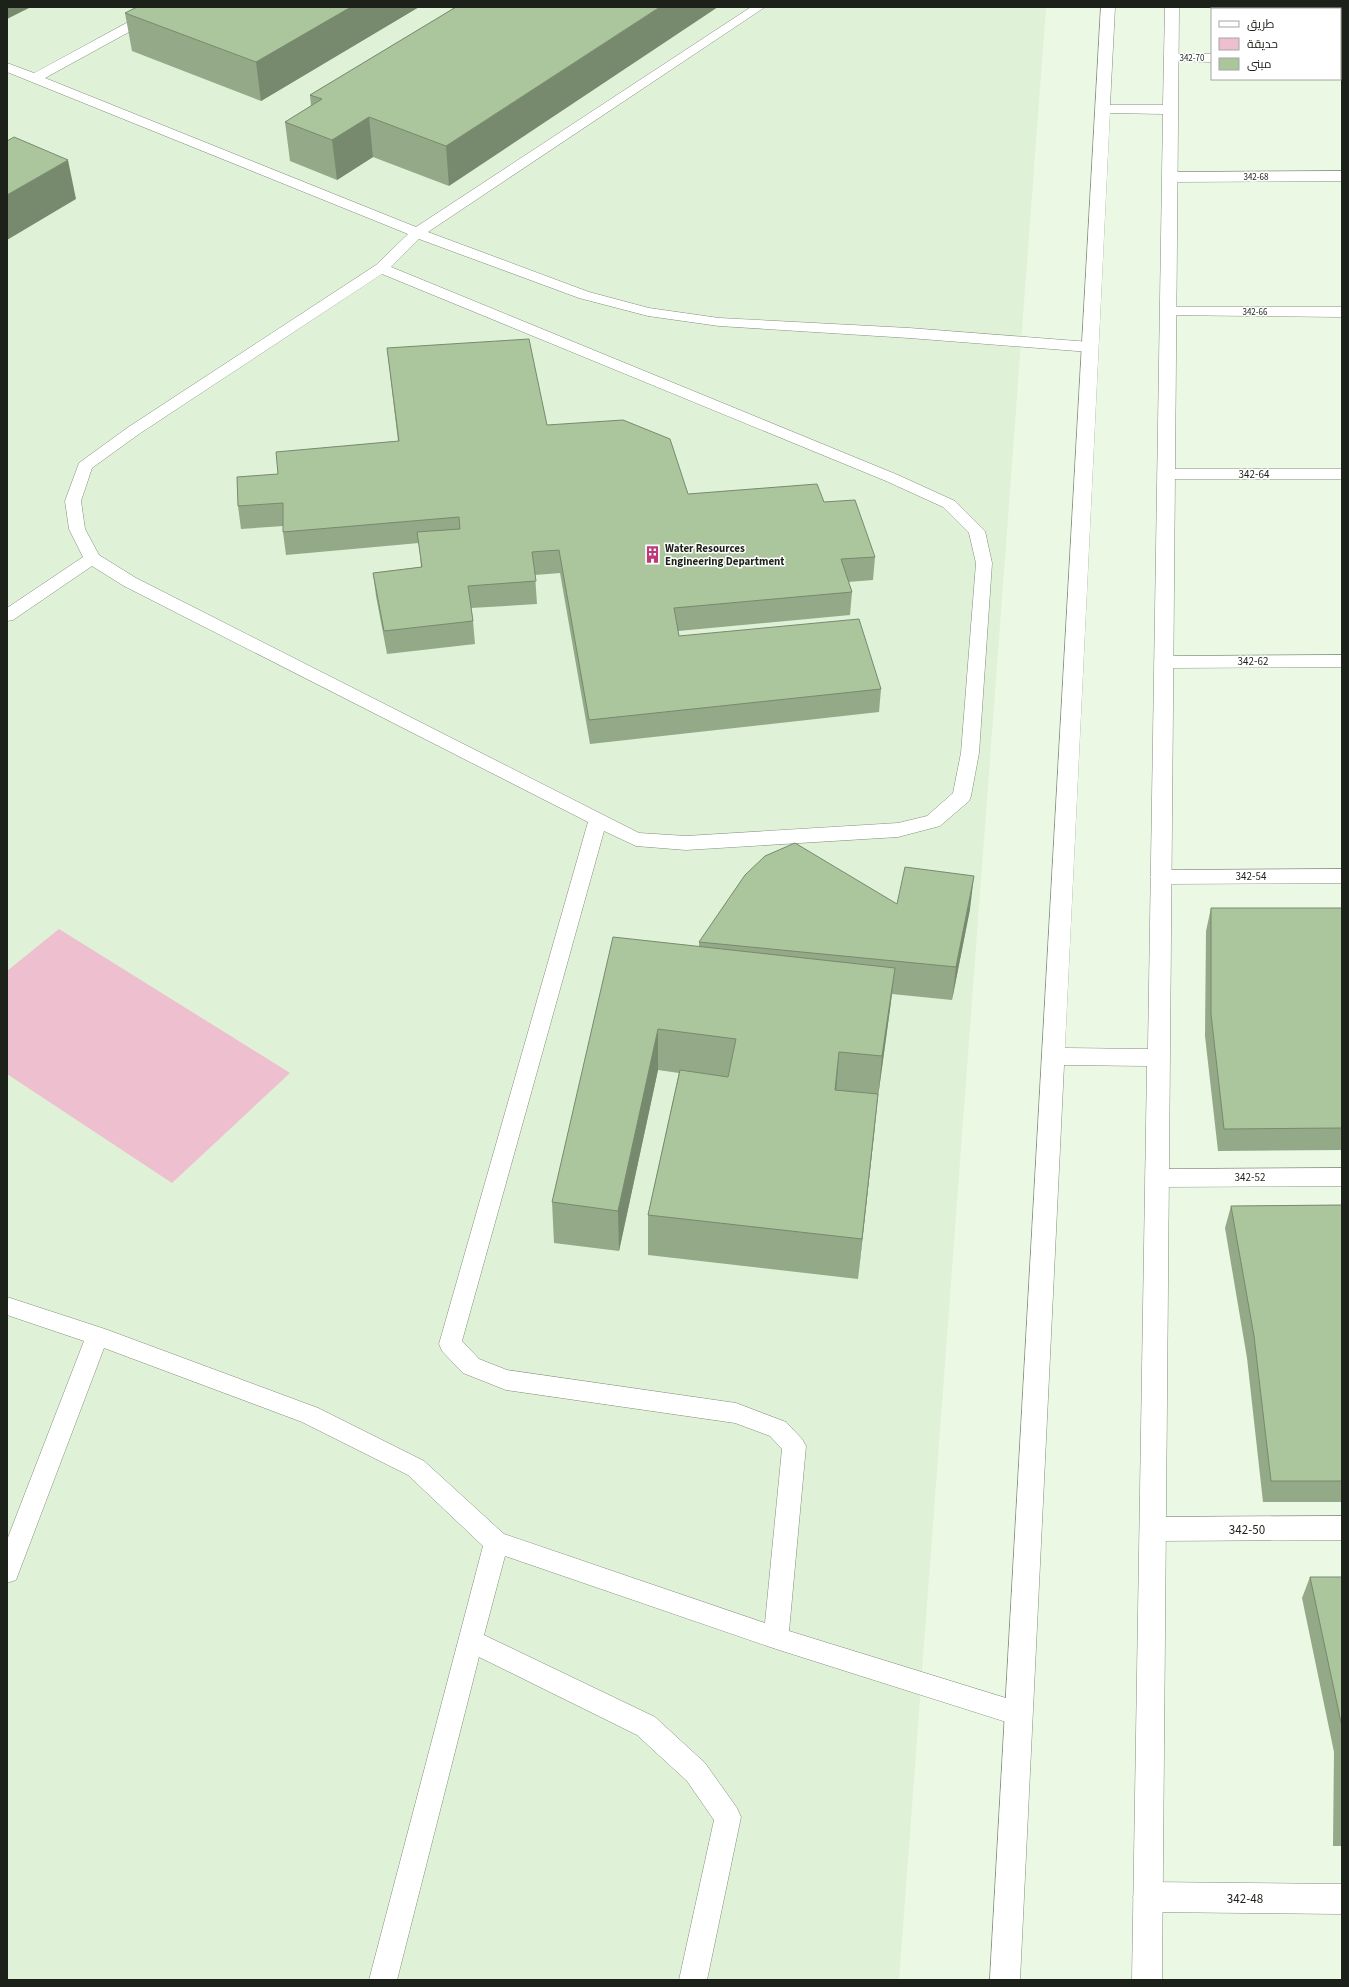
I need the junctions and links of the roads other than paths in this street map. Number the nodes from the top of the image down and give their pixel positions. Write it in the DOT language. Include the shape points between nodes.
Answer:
graph roads {
  1 [pos="165,7"];
  2 [pos="759,7"];
  3 [pos="1108,7"];
  4 [pos="1172,7"];
  5 [pos="1172,58"];
  6 [pos="1211,58"];
  7 [pos="7,67"];
  8 [pos="35,78"];
  9 [pos="1103,109"];
  10 [pos="1171,110"];
  11 [pos="1342,176"];
  12 [pos="1170,177"];
  13 [pos="417,233"];
  14 [pos="381,268"];
  15 [pos="1168,312"];
  16 [pos="1342,312"];
  17 [pos="1090,347"];
  18 [pos="1166,474"];
  19 [pos="1342,474"];
  20 [pos="92,558"];
  21 [pos="7,616"];
  22 [pos="1342,661"];
  23 [pos="1164,662"];
  24 [pos="598,819"];
  25 [pos="1342,876"];
  26 [pos="1161,877"];
  27 [pos="1053,1056"];
  28 [pos="1159,1058"];
  29 [pos="1342,1177"];
  30 [pos="1157,1178"];
  31 [pos="7,1306"];
  32 [pos="97,1336"];
  33 [pos="1342,1528"];
  34 [pos="1153,1530"];
  35 [pos="496,1542"];
  36 [pos="7,1572"];
  37 [pos="776,1638"];
  38 [pos="471,1641"];
  39 [pos="1019,1714"];
  40 [pos="1148,1898"];
  41 [pos="1342,1899"];
  42 [pos="383,1980"];
  43 [pos="693,1980"];
  44 [pos="1005,1980"];
  45 [pos="1147,1980"];
  1 -- 8 [label="lane"];
  2 -- 13 [label="lane"];
  3 -- 9 [label="main road"];
  4 -- 5 [label="main road"];
  5 -- 6 [label="main road, 342-70"];
  5 -- 10 [label="main road"];
  7 -- 8 [label="lane"];
  8 -- 13 [label="lane"];
  9 -- 10 [label="main road"];
  9 -- 17 [label="main road"];
  10 -- 12 [label="main road"];
  11 -- 12 [label="main road, 342-68"];
  12 -- 15 [label="main road"];
  13 -- 14 [label="lane"];
  13 -- 17 [label="lane" via="584,295 648,312 719,322"];
  14 -- 20 [label="lane" via="133,431 85,466 73,501 77,529"];
  14 -- 24 [label="lane" via="892,478 949,504 977,530 984,563 970,753 962,796 933,821 898,830 686,843 636,839"];
  15 -- 16 [label="main road, 342-66"];
  15 -- 18 [label="main road"];
  17 -- 27 [label="main road"];
  18 -- 19 [label="main road, 342-64"];
  18 -- 23 [label="main road"];
  20 -- 21 [label="lane"];
  20 -- 24 [label="lane" via="130,582"];
  22 -- 23 [label="main road, 342-62"];
  23 -- 26 [label="main road"];
  24 -- 37 [label="lane" via="450,1344 471,1366 506,1380 736,1413 778,1429 794,1446"];
  25 -- 26 [label="main road, 342-54"];
  26 -- 28 [label="main road"];
  27 -- 28 [label="main road"];
  27 -- 39 [label="main road"];
  28 -- 30 [label="main road"];
  29 -- 30 [label="main road, 342-52"];
  30 -- 34 [label="main road"];
  31 -- 32 [label="lane"];
  32 -- 35 [label="lane" via="310,1415 416,1468"];
  32 -- 36 [label="lane"];
  33 -- 34 [label="main road, 342-50"];
  34 -- 40 [label="main road"];
  35 -- 37 [label="lane"];
  35 -- 38 [label="lane"];
  37 -- 39 [label="lane"];
  38 -- 42 [label="lane"];
  38 -- 43 [label="lane" via="646,1726 696,1772 728,1817"];
  39 -- 44 [label="main road"];
  40 -- 41 [label="main road, 342-48"];
  40 -- 45 [label="main road"];
}
